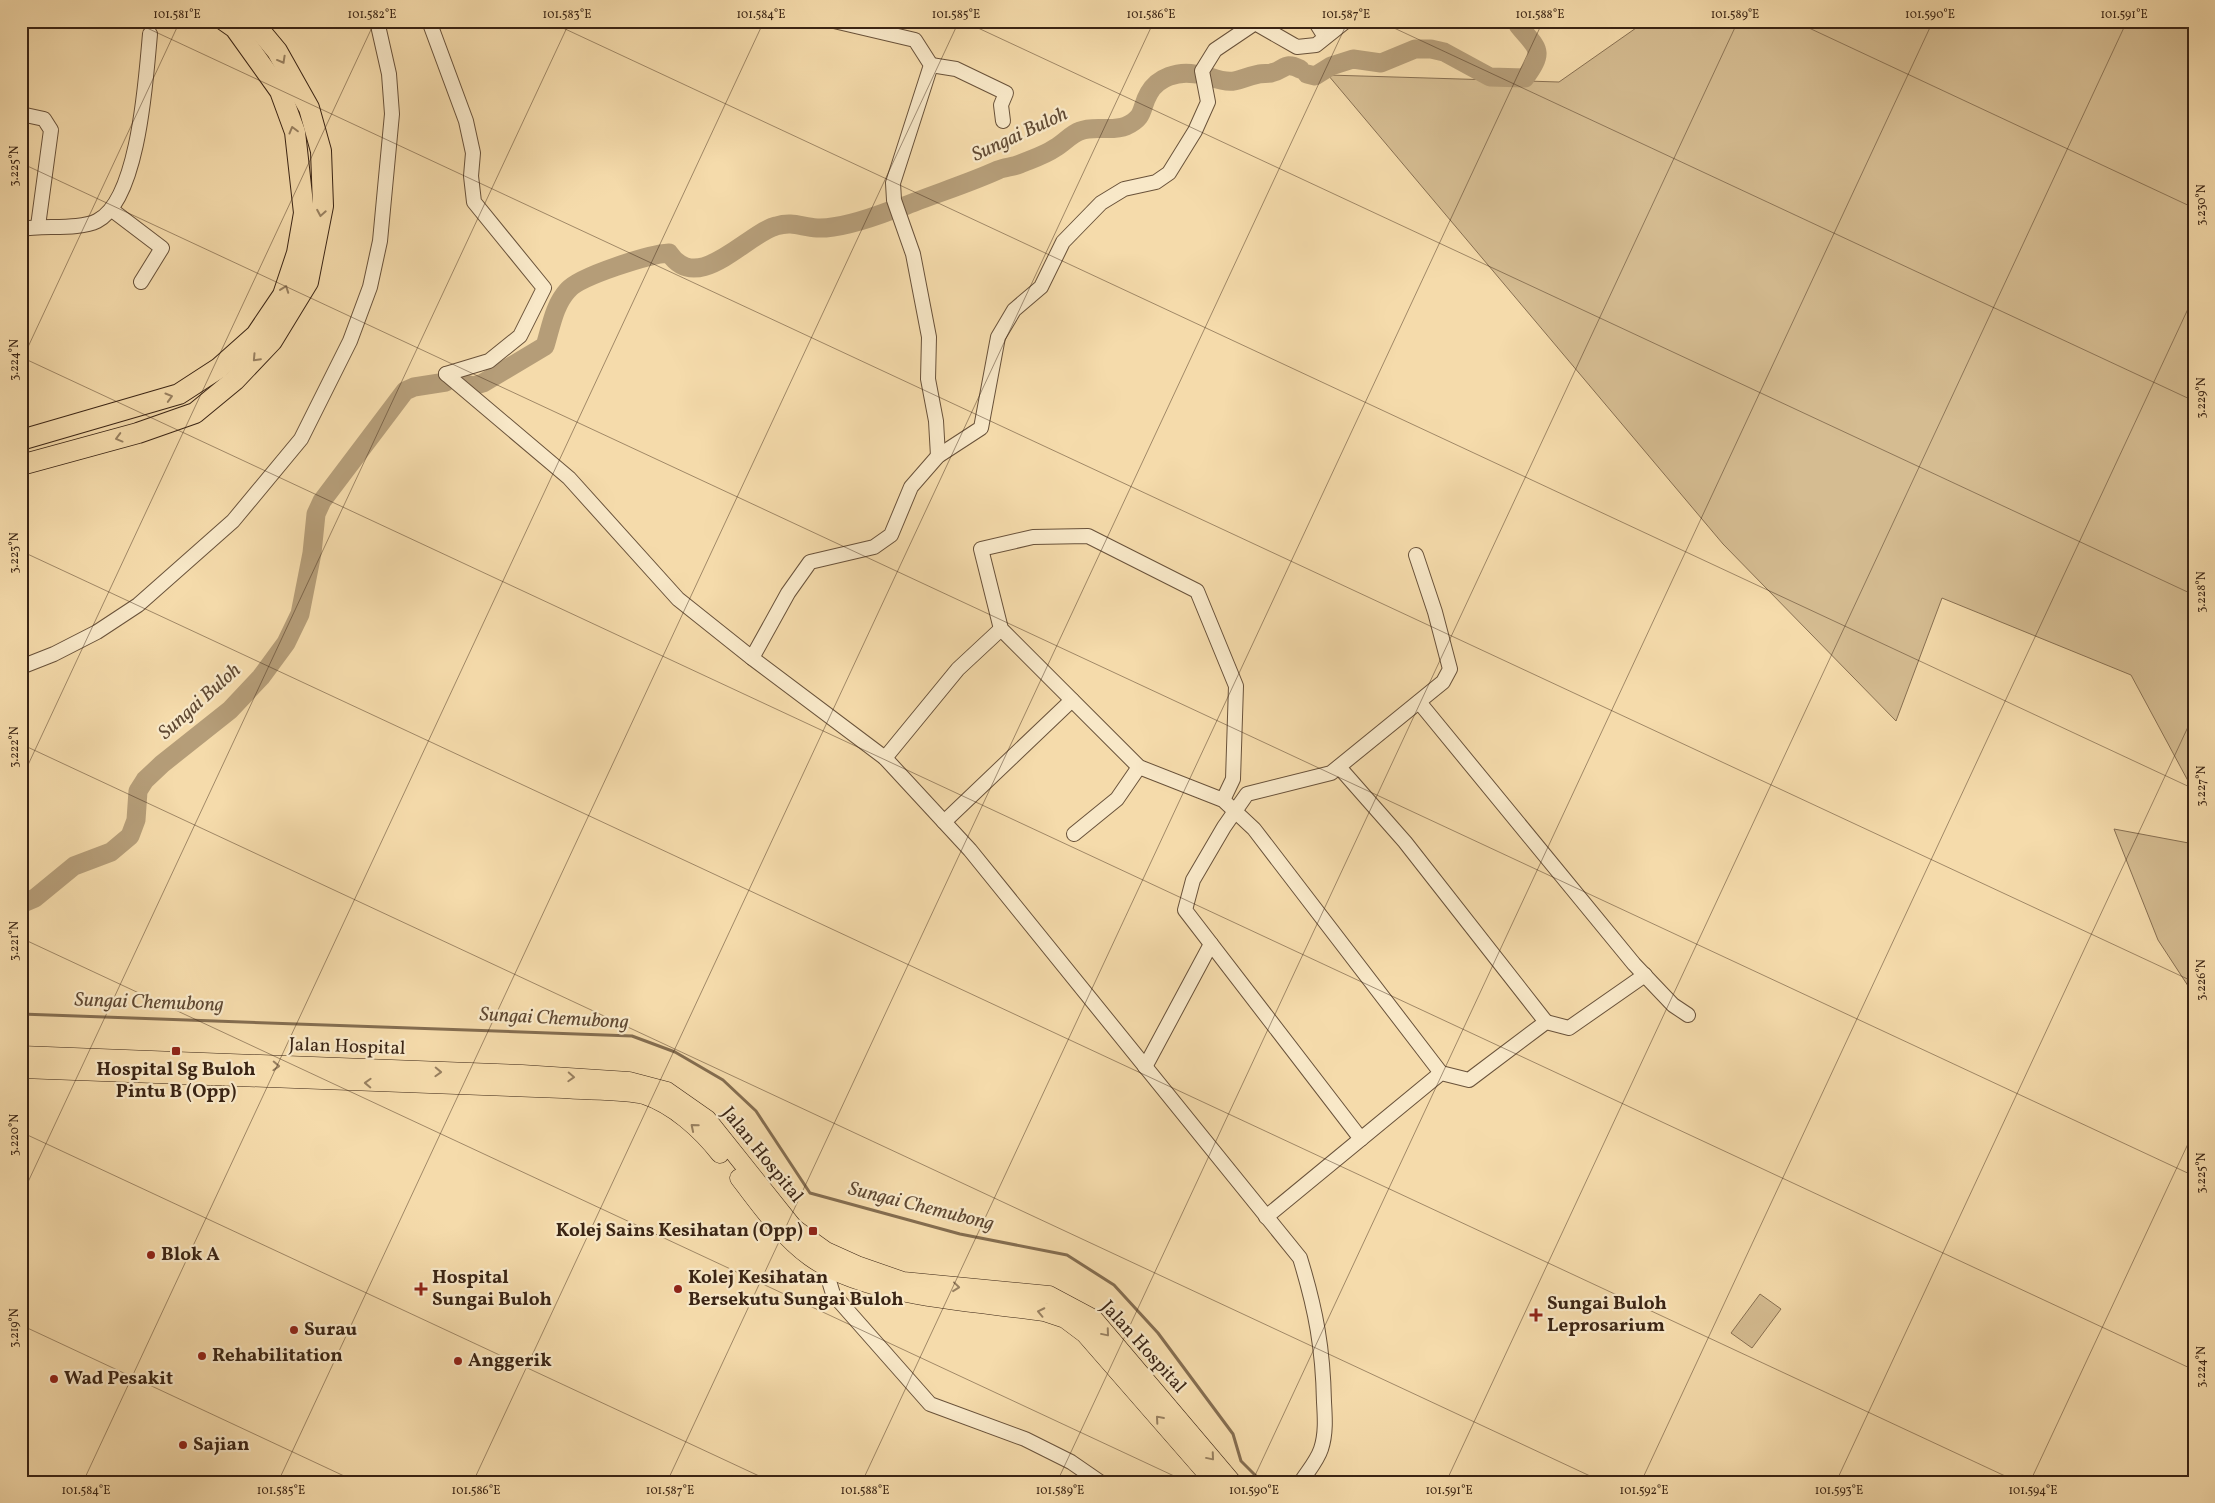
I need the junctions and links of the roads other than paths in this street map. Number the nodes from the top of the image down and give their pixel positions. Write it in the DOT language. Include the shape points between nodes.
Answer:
graph roads {
  1 [pos="225,21"];
  2 [pos="252,21"];
  3 [pos="377,21"];
  4 [pos="429,21"];
  5 [pos="834,21"];
  6 [pos="1315,21"];
  7 [pos="1346,21"];
  8 [pos="1255,22"];
  9 [pos="150,34"];
  10 [pos="1325,37"];
  11 [pos="931,66"];
  12 [pos="21,114"];
  13 [pos="1003,121"];
  14 [pos="112,210"];
  15 [pos="38,226"];
  16 [pos="21,228"];
  17 [pos="141,282"];
  18 [pos="21,440"];
  19 [pos="938,456"];
  20 [pos="21,464"];
  21 [pos="1416,555"];
  22 [pos="1002,629"];
  23 [pos="752,658"];
  24 [pos="21,667"];
  25 [pos="1072,700"];
  26 [pos="1419,702"];
  27 [pos="885,758"];
  28 [pos="1339,766"];
  29 [pos="1139,767"];
  30 [pos="1222,800"];
  31 [pos="1236,810"];
  32 [pos="944,822"];
  33 [pos="1074,834"];
  34 [pos="1211,944"];
  35 [pos="1645,976"];
  36 [pos="1688,1015"];
  37 [pos="1546,1022"];
  38 [pos="21,1055"];
  39 [pos="1145,1067"];
  40 [pos="21,1068"];
  41 [pos="1441,1073"];
  42 [pos="1361,1139"];
  43 [pos="1266,1217"];
  44 [pos="824,1257"];
  45 [pos="1100,1482"];
  46 [pos="1214,1482"];
  47 [pos="1232,1482"];
  48 [pos="1301,1482"];
  18 -- 1 [label="highway, one-way" via="179,394 220,368 256,335 283,296 297,253 304,213 295,132 280,91 235,28"];
  2 -- 20 [label="highway, one-way" via="277,51 309,108 321,151 323,206 308,282 272,341 235,380 195,413 138,434"];
  3 -- 24 [label="street" via="389,74 392,114 380,242 370,287 352,335 301,439 233,521 138,606 97,632"];
  4 -- 23 [label="street" via="466,121 473,153 474,202 544,288 520,336 489,361 446,374 569,478 678,599"];
  5 -- 11 [label="street" via="915,40"];
  6 -- 10 [label="street"];
  7 -- 10 [label="street"];
  8 -- 10 [label="street" via="1297,47 1316,45"];
  8 -- 19 [label="street" via="1215,50 1202,71 1208,102 1195,131 1169,173 1156,182 1124,189 1101,203 1063,242 1041,287 1014,310 998,337 982,428"];
  9 -- 14 [label="street" via="141,120 133,155"];
  11 -- 13 [label="street" via="956,69 1006,93 1001,104"];
  11 -- 19 [label="street" via="893,184 894,200 913,254 929,337 928,379 936,421"];
  12 -- 15 [label="street" via="44,119 51,130"];
  14 -- 15 [label="street" via="96,222"];
  14 -- 17 [label="street" via="162,248"];
  15 -- 16 [label="street"];
  19 -- 23 [label="street" via="911,487 891,535 874,547 810,562 788,593"];
  21 -- 26 [label="street" via="1450,669 1443,682"];
  22 -- 25 [label="street"];
  22 -- 27 [label="street" via="958,669"];
  22 -- 30 [label="street" via="981,548 1033,537 1088,536 1197,591 1236,686 1233,778"];
  23 -- 27 [label="street"];
  25 -- 29 [label="street"];
  25 -- 32 [label="street"];
  26 -- 28 [label="street"];
  26 -- 35 [label="street"];
  27 -- 32 [label="street"];
  28 -- 31 [label="street" via="1331,773 1247,794"];
  28 -- 37 [label="street" via="1405,842"];
  29 -- 30 [label="street"];
  29 -- 33 [label="street" via="1117,799"];
  30 -- 31 [label="street"];
  31 -- 34 [label="street" via="1193,880 1185,910"];
  31 -- 41 [label="street" via="1254,828"];
  32 -- 39 [label="street"];
  34 -- 39 [label="street"];
  34 -- 42 [label="street"];
  35 -- 36 [label="street" via="1673,1005"];
  35 -- 37 [label="street" via="1569,1028"];
  37 -- 41 [label="street" via="1470,1080"];
  38 -- 44 [label="main road, Jalan Hospital, one-way" via="629,1081 667,1091 707,1119 794,1228"];
  39 -- 43 [label="street"];
  44 -- 40 [label="main road, Jalan Hospital, one-way" via="810,1257 773,1222 707,1138 671,1108 643,1095 564,1089"];
  41 -- 42 [label="street"];
  42 -- 43 [label="street"];
  43 -- 48 [label="street" via="1300,1258 1314,1303 1323,1357 1324,1437 1318,1457"];
  44 -- 45 [label="street" via="833,1294 930,1404 1025,1439 1071,1462"];
  46 -- 44 [label="main road, Jalan Hospital, one-way" via="1085,1334 1065,1320 1044,1312 906,1293 849,1277"];
  44 -- 47 [label="main road, Jalan Hospital, one-way" via="903,1281 1049,1295 1072,1305 1094,1319"];
}
